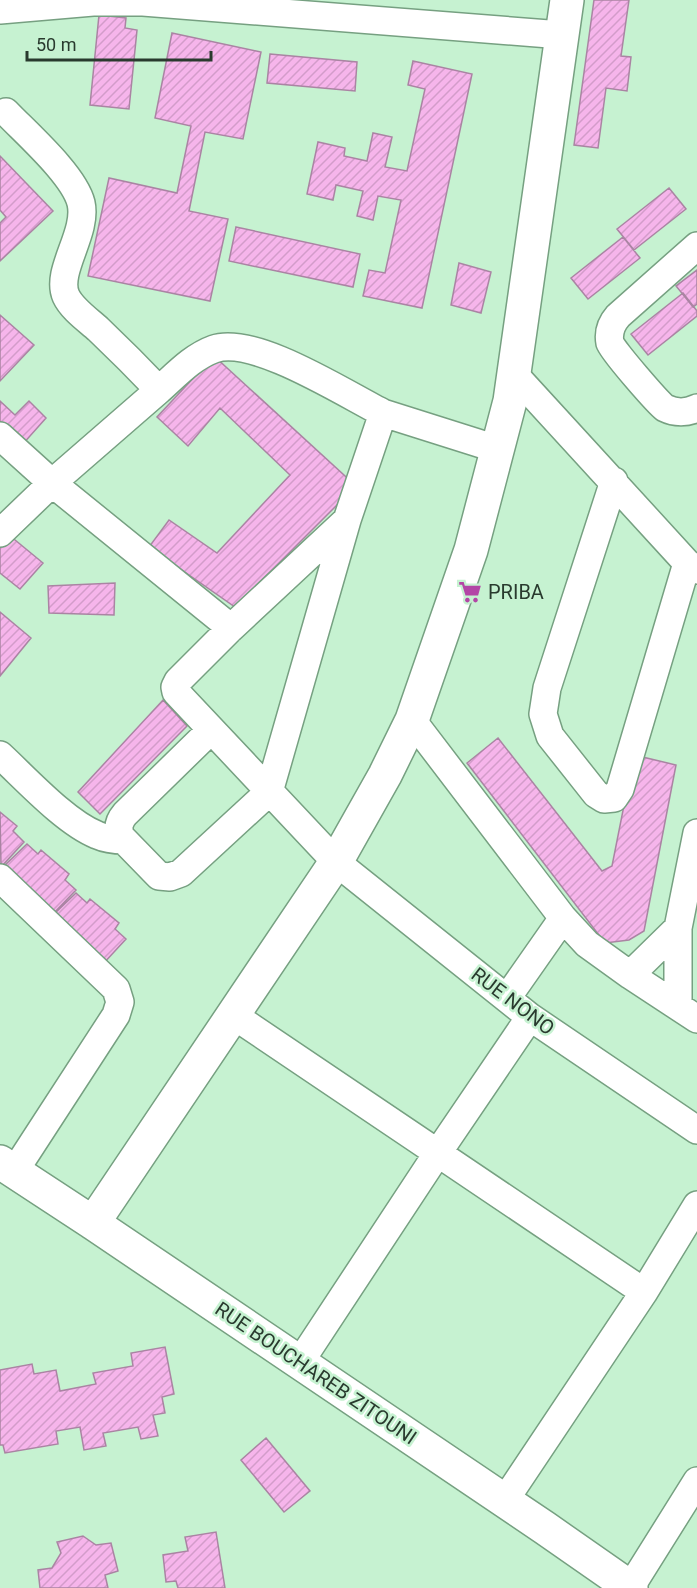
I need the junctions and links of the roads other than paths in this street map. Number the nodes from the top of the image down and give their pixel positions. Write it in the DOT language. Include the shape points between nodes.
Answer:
graph roads {
  1 [pos="567,0"];
  2 [pos="221,4"];
  3 [pos="329,8"];
  4 [pos="0,10"];
  5 [pos="562,35"];
  6 [pos="6,112"];
  7 [pos="697,246"];
  8 [pos="514,374"];
  9 [pos="159,390"];
  10 [pos="697,408"];
  11 [pos="383,414"];
  12 [pos="0,436"];
  13 [pos="497,449"];
  14 [pos="614,481"];
  15 [pos="52,483"];
  16 [pos="347,520"];
  17 [pos="0,533"];
  18 [pos="692,566"];
  19 [pos="231,628"];
  20 [pos="412,720"];
  21 [pos="211,730"];
  22 [pos="0,755"];
  23 [pos="269,792"];
  24 [pos="697,833"];
  25 [pos="124,840"];
  26 [pos="336,862"];
  27 [pos="0,878"];
  28 [pos="563,918"];
  29 [pos="678,928"];
  30 [pos="630,975"];
  31 [pos="507,998"];
  32 [pos="687,1013"];
  33 [pos="233,1015"];
  34 [pos="530,1017"];
  35 [pos="697,1130"];
  36 [pos="437,1154"];
  37 [pos="7,1167"];
  38 [pos="697,1205"];
  39 [pos="93,1223"];
  40 [pos="644,1292"];
  41 [pos="300,1362"];
  42 [pos="697,1481"];
  43 [pos="505,1500"];
  44 [pos="630,1588"];
  1 -- 5 [label="street"];
  2 -- 3 [label="street"];
  2 -- 4 [label="street" via="93,2"];
  3 -- 5 [label="street"];
  5 -- 8 [label="street"];
  6 -- 9 [label="street" via="67,176 81,204 81,221 66,272 66,297"];
  7 -- 10 [label="street" via="618,316 609,340 661,405 677,412"];
  8 -- 13 [label="street"];
  8 -- 14 [label="street"];
  9 -- 11 [label="street" via="204,354 238,346 283,360"];
  9 -- 15 [label="street"];
  11 -- 13 [label="street"];
  11 -- 16 [label="street"];
  12 -- 15 [label="street"];
  13 -- 20 [label="street" via="471,550"];
  14 -- 18 [label="street"];
  14 -- 18 [label="street" via="547,688 543,714 550,736 604,799 614,798 620,789"];
  15 -- 17 [label="street"];
  15 -- 19 [label="street"];
  16 -- 19 [label="street"];
  16 -- 23 [label="street"];
  19 -- 21 [label="street, RUE NONO" via="175,687"];
  20 -- 26 [label="street"];
  20 -- 28 [label="street"];
  21 -- 23 [label="street, RUE NONO"];
  21 -- 25 [label="street" via="122,818 119,833"];
  22 -- 25 [label="street" via="87,831"];
  23 -- 25 [label="street" via="176,876 154,873"];
  23 -- 26 [label="street, RUE NONO"];
  24 -- 29 [label="street"];
  26 -- 31 [label="street, RUE NONO"];
  26 -- 33 [label="street"];
  27 -- 37 [label="street" via="116,989 120,1002 116,1015"];
  28 -- 30 [label="street" via="587,944"];
  28 -- 31 [label="street"];
  29 -- 30 [label="street"];
  29 -- 32 [label="street"];
  30 -- 32 [label="street"];
  31 -- 34 [label="street, RUE NONO"];
  33 -- 36 [label="street"];
  33 -- 39 [label="street"];
  34 -- 35 [label="street, RUE NONO"];
  34 -- 36 [label="street"];
  36 -- 40 [label="street"];
  36 -- 41 [label="street"];
  37 -- 39 [label="street, RUE BOUCHAREB ZITOUNI"];
  38 -- 40 [label="street"];
  39 -- 41 [label="street, RUE BOUCHAREB ZITOUNI"];
  40 -- 43 [label="street"];
  41 -- 43 [label="street, RUE BOUCHAREB ZITOUNI"];
  42 -- 44 [label="street"];
  43 -- 44 [label="street, RUE BOUCHAREB ZITOUNI"];
}
